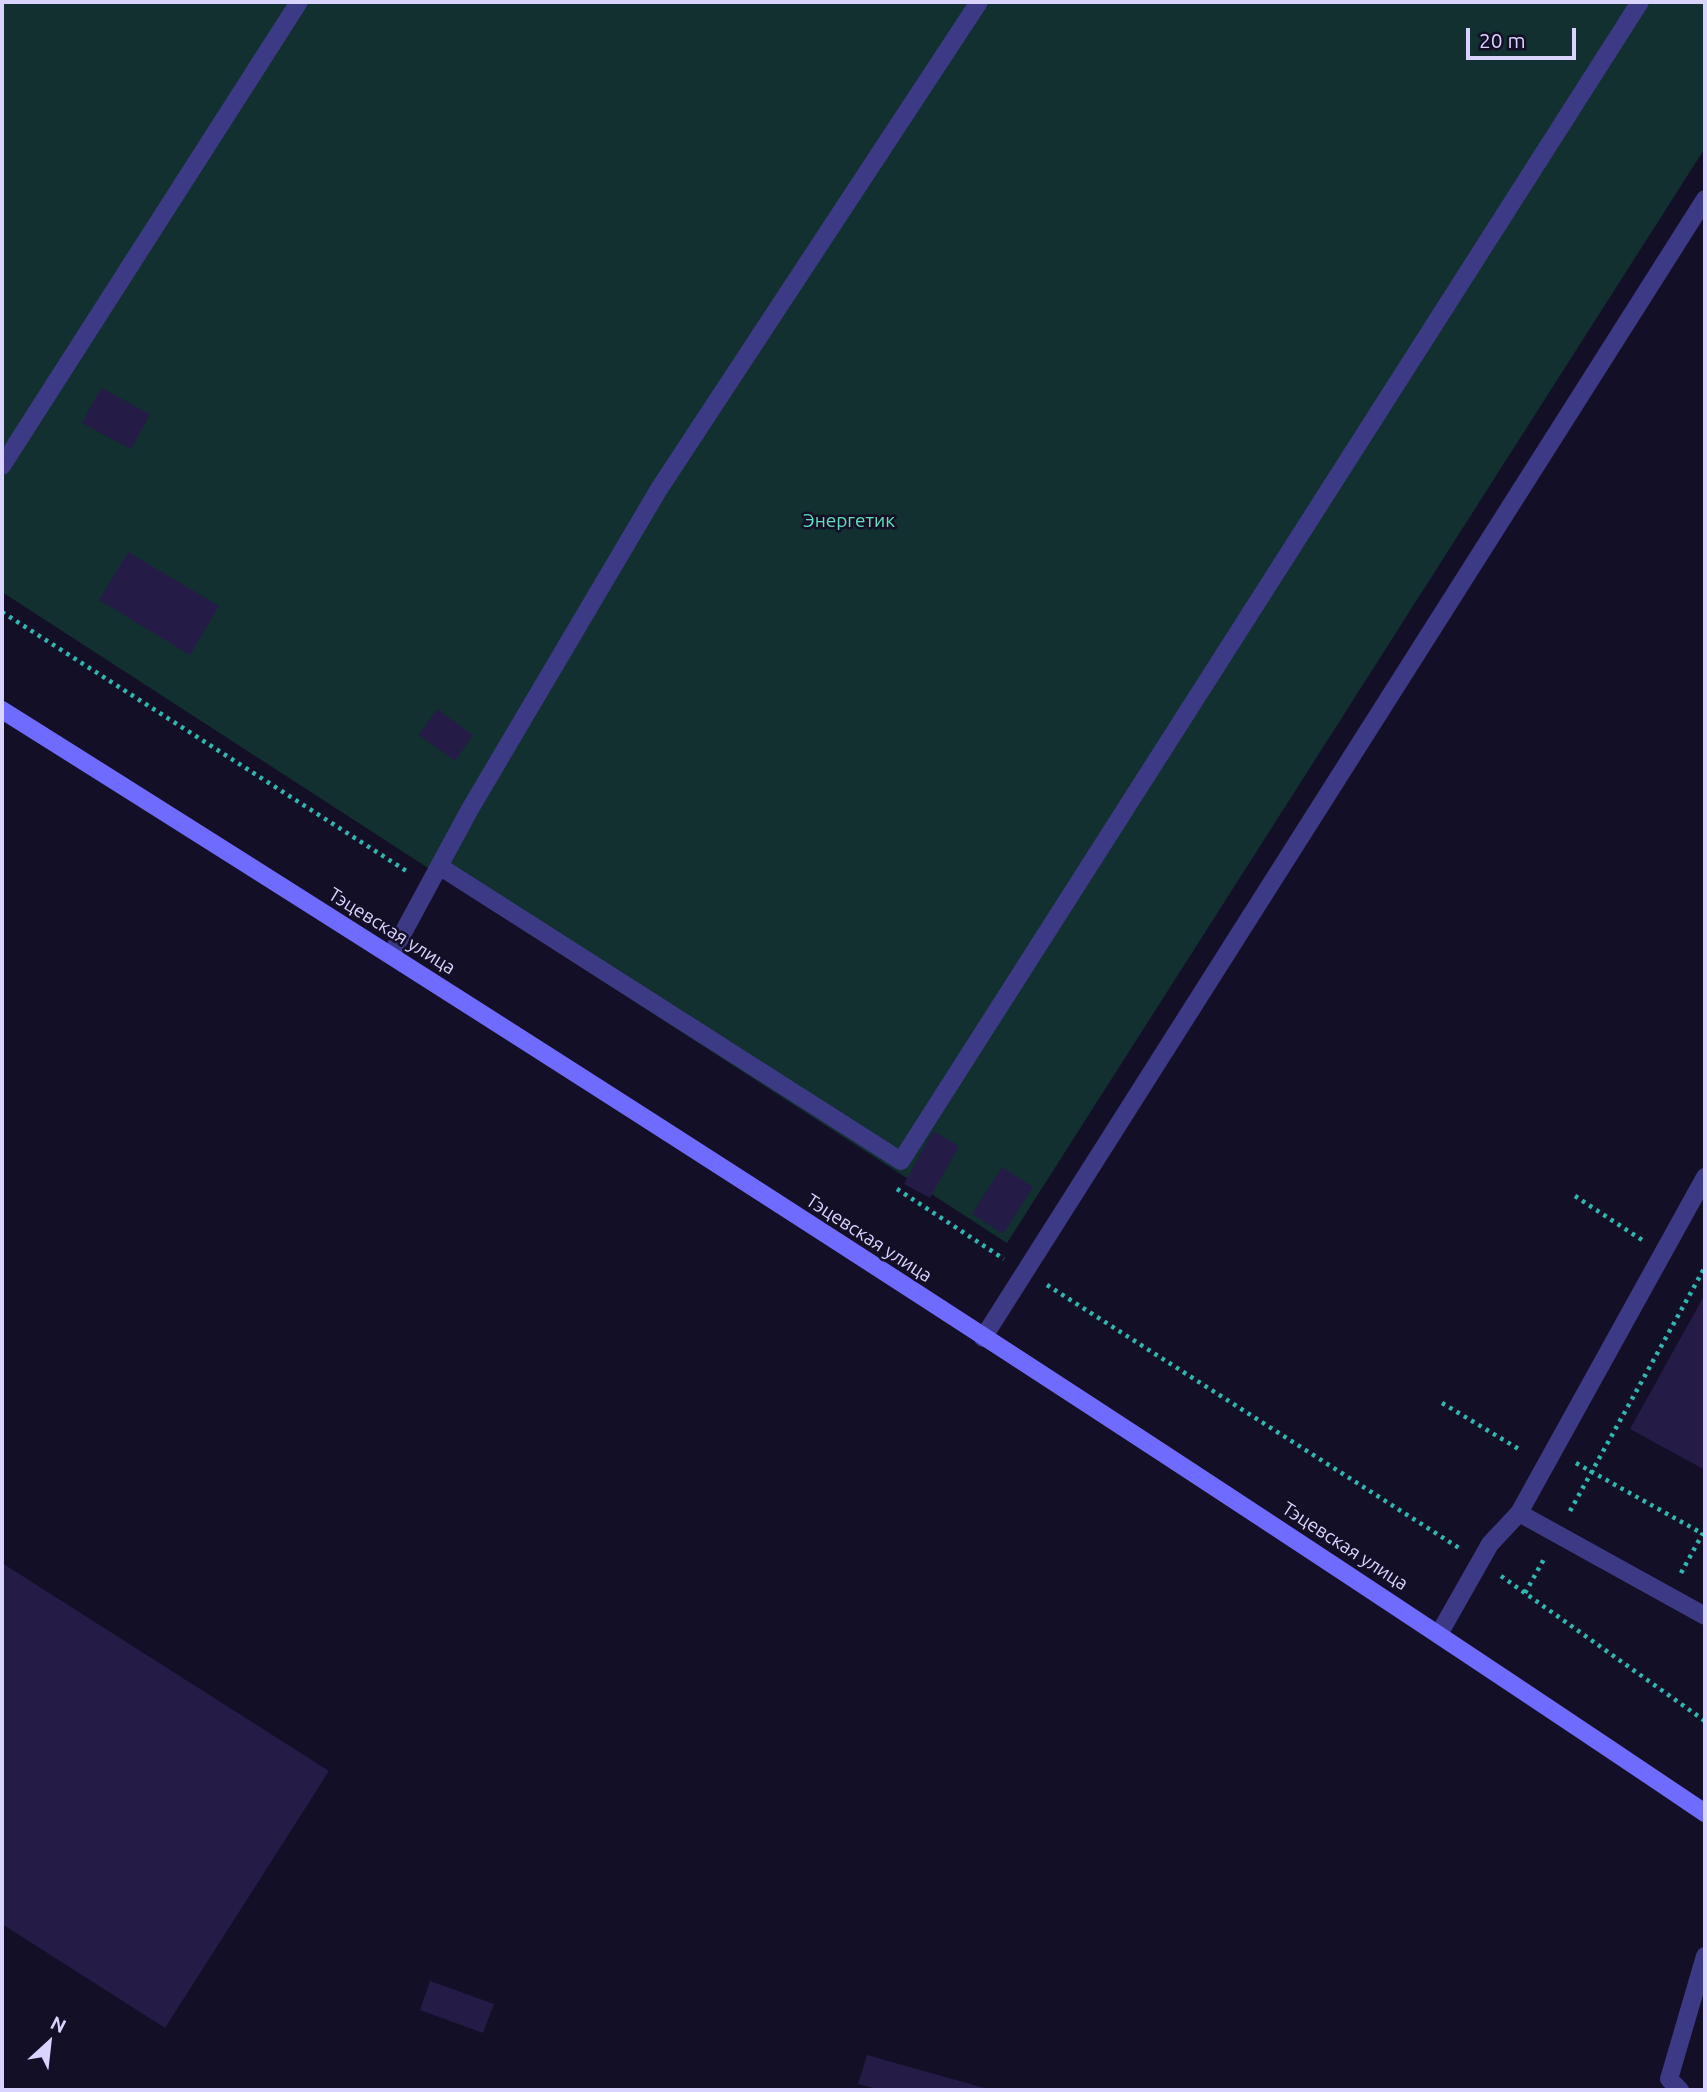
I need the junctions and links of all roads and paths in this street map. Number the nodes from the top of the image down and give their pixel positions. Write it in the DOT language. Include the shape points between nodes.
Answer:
graph roads {
  1 [pos="299,2"];
  2 [pos="979,2"];
  3 [pos="1640,2"];
  4 [pos="1705,199"];
  5 [pos="2,466"];
  6 [pos="2,710"];
  7 [pos="439,866"];
  8 [pos="391,955"];
  9 [pos="1705,1177"];
  10 [pos="1575,1196"];
  11 [pos="1701,1196"];
  12 [pos="1663,1254"];
  13 [pos="1705,1267"];
  14 [pos="983,1338"];
  15 [pos="1442,1403"];
  16 [pos="1550,1458"];
  17 [pos="1592,1472"];
  18 [pos="1520,1513"];
  19 [pos="1558,1534"];
  20 [pos="1704,1534"];
  21 [pos="1525,1593"];
  22 [pos="1669,1595"];
  23 [pos="1705,1616"];
  24 [pos="1439,1634"];
  25 [pos="1705,1813"];
  26 [pos="1705,1956"];
  27 [pos="1680,2090"];
  1 -- 5 [label="lane"];
  2 -- 7 [label="lane" via="659,489"];
  3 -- 7 [label="lane" via="901,1161"];
  4 -- 14 [label="lane"];
  6 -- 8 [label="main road, Тэцевская улица"];
  7 -- 8 [label="lane"];
  8 -- 14 [label="main road, Тэцевская улица"];
  9 -- 11 [label="lane"];
  10 -- 12 [label="path"];
  11 -- 12 [label="lane"];
  12 -- 16 [label="lane"];
  13 -- 17 [label="path"];
  14 -- 24 [label="main road, Тэцевская улица"];
  15 -- 16 [label="path"];
  16 -- 17 [label="path"];
  16 -- 18 [label="lane"];
  17 -- 19 [label="path"];
  17 -- 20 [label="path"];
  18 -- 19 [label="lane"];
  18 -- 24 [label="lane" via="1490,1544"];
  19 -- 21 [label="path"];
  19 -- 22 [label="lane"];
  20 -- 22 [label="path"];
  22 -- 23 [label="lane"];
  24 -- 25 [label="main road, Тэцевская улица"];
  26 -- 27 [label="lane" via="1669,2079"];
}
